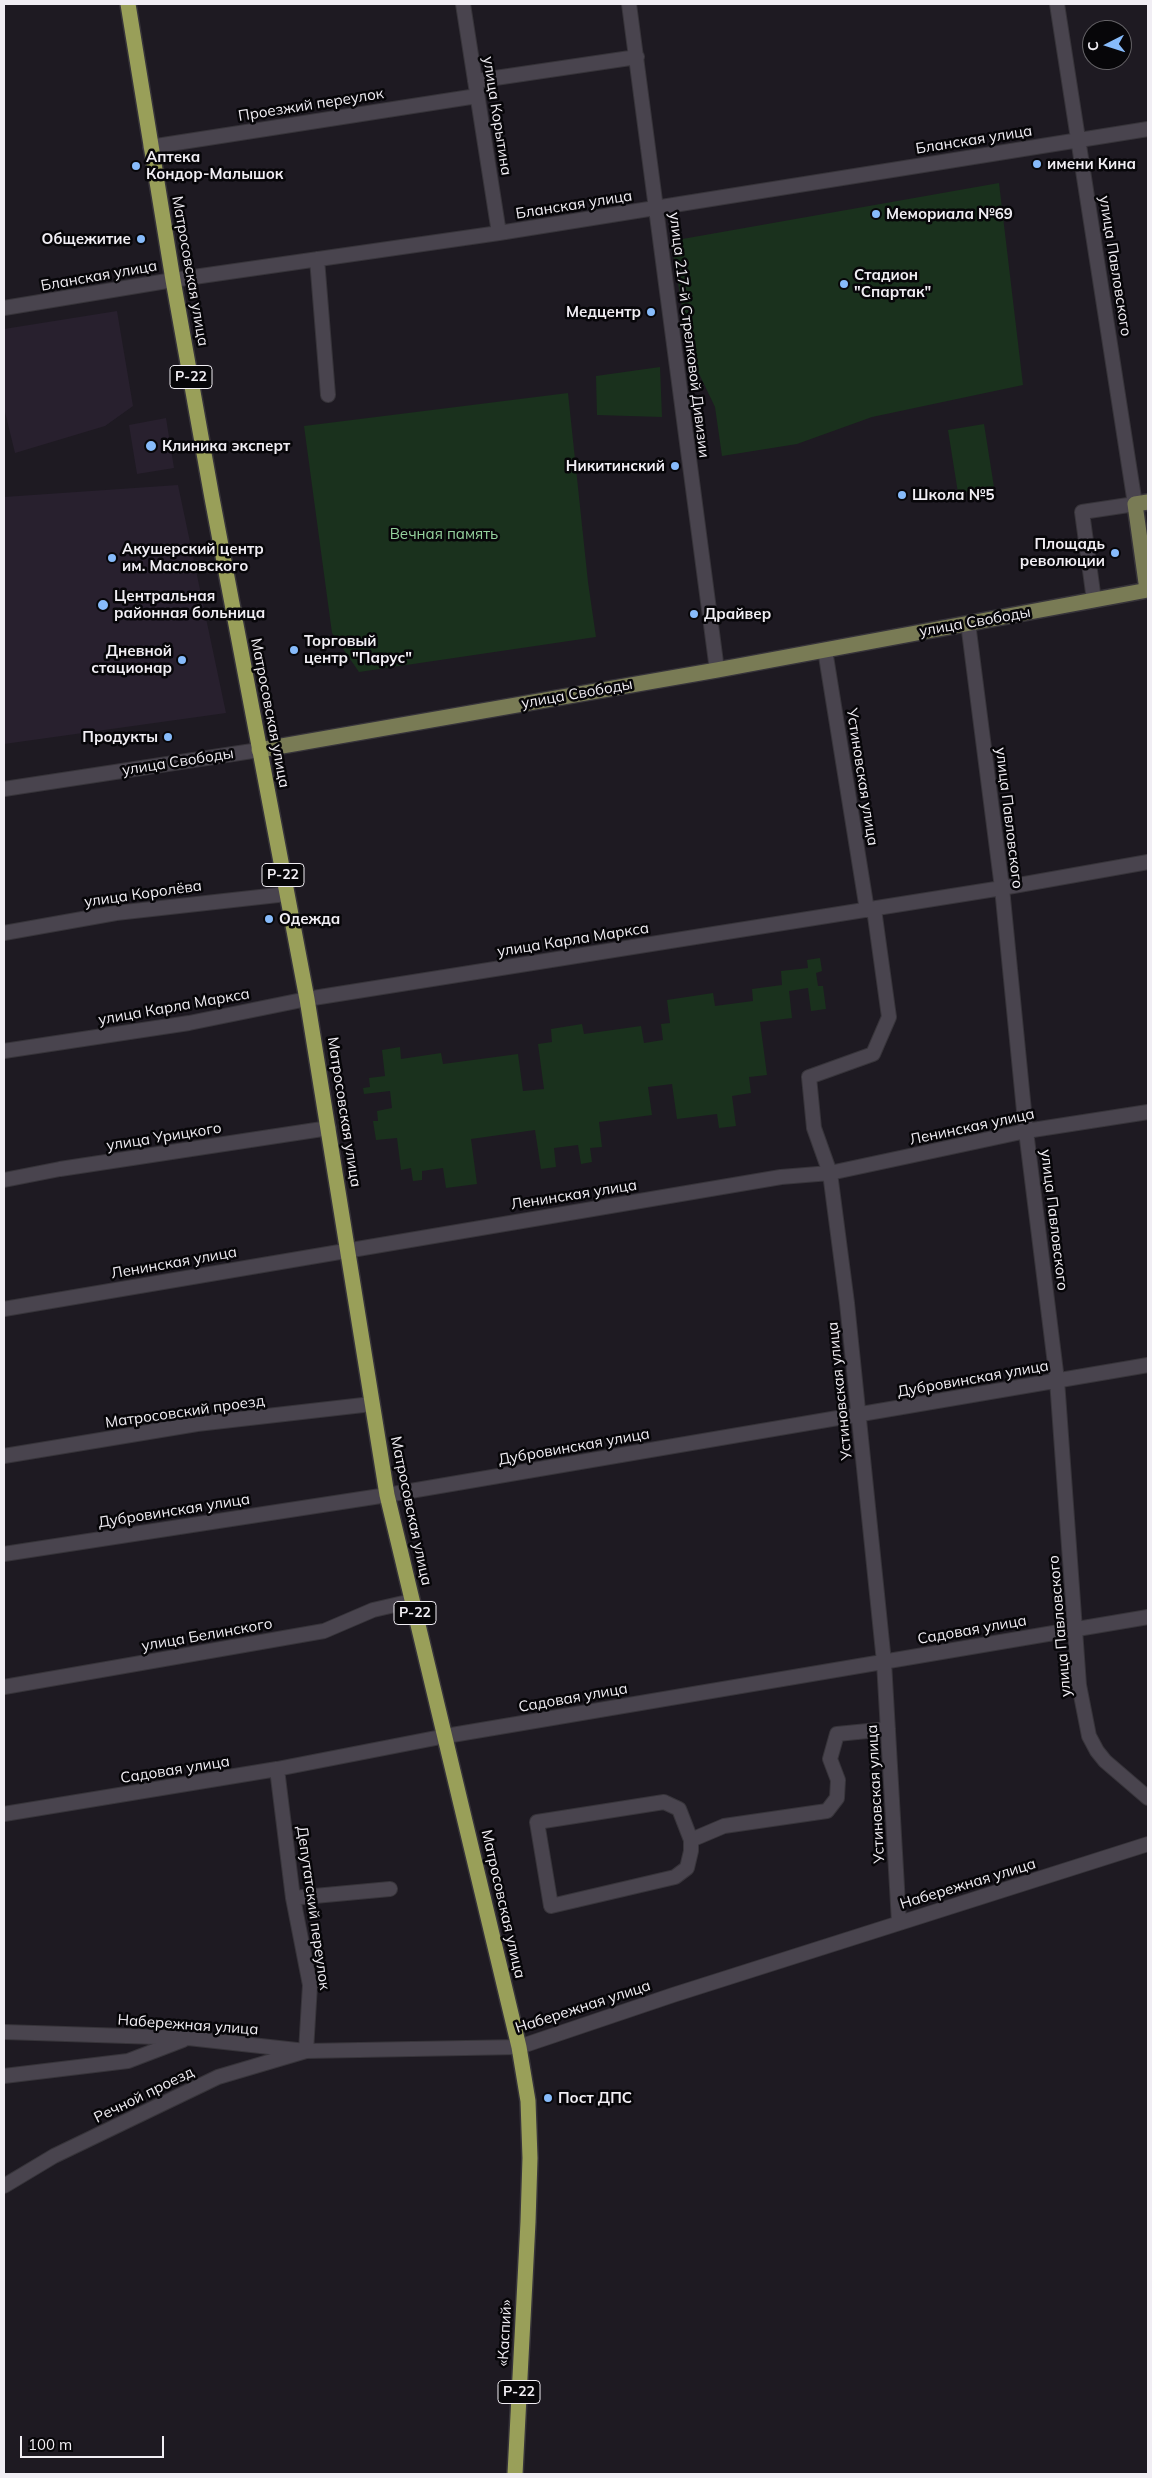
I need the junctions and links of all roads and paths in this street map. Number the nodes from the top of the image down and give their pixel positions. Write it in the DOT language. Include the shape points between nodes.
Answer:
graph roads {
  1 [pos="128,4"];
  2 [pos="463,4"];
  3 [pos="629,4"];
  4 [pos="1057,4"];
  5 [pos="637,56"];
  6 [pos="475,81"];
  7 [pos="477,96"];
  8 [pos="1148,129"];
  9 [pos="1079,140"];
  10 [pos="150,147"];
  11 [pos="656,208"];
  12 [pos="499,233"];
  13 [pos="317,259"];
  14 [pos="173,280"];
  15 [pos="4,308"];
  16 [pos="328,395"];
  17 [pos="1142,503"];
  18 [pos="1147,590"];
  19 [pos="1094,600"];
  20 [pos="968,623"];
  21 [pos="825,650"];
  22 [pos="717,670"];
  23 [pos="259,750"];
  24 [pos="4,788"];
  25 [pos="1148,862"];
  26 [pos="1002,888"];
  27 [pos="287,894"];
  28 [pos="870,909"];
  29 [pos="4,933"];
  30 [pos="307,999"];
  31 [pos="4,1051"];
  32 [pos="1148,1112"];
  33 [pos="329,1128"];
  34 [pos="1026,1132"];
  35 [pos="830,1173"];
  36 [pos="4,1180"];
  37 [pos="348,1249"];
  38 [pos="4,1309"];
  39 [pos="1148,1365"];
  40 [pos="1057,1380"];
  41 [pos="372,1404"];
  42 [pos="858,1416"];
  43 [pos="4,1456"];
  44 [pos="387,1494"];
  45 [pos="4,1554"];
  46 [pos="412,1602"];
  47 [pos="1148,1617"];
  48 [pos="1076,1628"];
  49 [pos="884,1662"];
  50 [pos="4,1687"];
  51 [pos="888,1729"];
  52 [pos="446,1736"];
  53 [pos="277,1769"];
  54 [pos="1148,1798"];
  55 [pos="4,1814"];
  56 [pos="691,1840"];
  57 [pos="1148,1844"];
  58 [pos="390,1889"];
  59 [pos="294,1898"];
  60 [pos="899,1922"];
  61 [pos="4,2032"];
  62 [pos="188,2038"];
  63 [pos="519,2047"];
  64 [pos="306,2051"];
  65 [pos="4,2076"];
  66 [pos="4,2186"];
  67 [pos="528,2222"];
  68 [pos="515,2474"];
  1 -- 10 [label="highway, Матросовская улица / Р-22"];
  2 -- 6 [label="street, улица Корытина"];
  3 -- 5 [label="street, улица 217-й Стрелковой Дивизии"];
  4 -- 9 [label="street, улица Павловского"];
  5 -- 6 [label="street"];
  5 -- 11 [label="street, улица 217-й Стрелковой Дивизии"];
  6 -- 7 [label="street, улица Корытина"];
  7 -- 10 [label="street, Проезжий переулок"];
  7 -- 12 [label="street, улица Корытина"];
  8 -- 9 [label="street, Бланская улица"];
  9 -- 11 [label="street, Бланская улица"];
  9 -- 17 [label="street, улица Павловского"];
  10 -- 14 [label="highway, Матросовская улица / Р-22"];
  11 -- 12 [label="street, Бланская улица"];
  11 -- 22 [label="street, улица 217-й Стрелковой Дивизии"];
  12 -- 13 [label="street, Бланская улица"];
  13 -- 14 [label="street, Бланская улица"];
  13 -- 16 [label="street"];
  14 -- 15 [label="street, Бланская улица"];
  14 -- 23 [label="highway, Матросовская улица / Р-22"];
  17 -- 18 [label="main road"];
  17 -- 19 [label="street" via="1082,512"];
  18 -- 19 [label="main road, улица Свободы"];
  19 -- 20 [label="main road, улица Свободы"];
  20 -- 21 [label="main road, улица Свободы"];
  20 -- 26 [label="street, улица Павловского"];
  21 -- 22 [label="main road, улица Свободы"];
  21 -- 28 [label="street, Устиновская улица"];
  22 -- 23 [label="main road, улица Свободы"];
  23 -- 24 [label="street, улица Свободы"];
  23 -- 27 [label="highway, Матросовская улица / Р-22"];
  25 -- 26 [label="street, улица Карла Маркса"];
  26 -- 28 [label="street, улица Карла Маркса"];
  26 -- 34 [label="street, улица Павловского"];
  27 -- 29 [label="street, улица Королёва" via="116,913"];
  27 -- 30 [label="highway, Матросовская улица / Р-22"];
  28 -- 30 [label="street, улица Карла Маркса"];
  28 -- 35 [label="street, Устиновская улица" via="889,1017 873,1054 809,1077 814,1128"];
  30 -- 31 [label="street, улица Карла Маркса" via="189,1023"];
  30 -- 33 [label="highway, Матросовская улица / Р-22"];
  32 -- 34 [label="street, Ленинская улица"];
  33 -- 36 [label="street, улица Урицкого"];
  33 -- 37 [label="highway, Матросовская улица / Р-22"];
  34 -- 35 [label="street, Ленинская улица"];
  34 -- 40 [label="street, улица Павловского"];
  35 -- 37 [label="street, Ленинская улица" via="781,1177"];
  35 -- 42 [label="street, Устиновская улица"];
  37 -- 38 [label="street, Ленинская улица"];
  37 -- 41 [label="highway, Матросовская улица / Р-22"];
  39 -- 40 [label="street, Дубровинская улица"];
  40 -- 42 [label="street, Дубровинская улица"];
  40 -- 48 [label="street, улица Павловского"];
  41 -- 43 [label="street, Матросовский проезд" via="197,1424"];
  41 -- 44 [label="highway, Матросовская улица / Р-22"];
  42 -- 44 [label="street, Дубровинская улица"];
  42 -- 49 [label="street, Устиновская улица"];
  44 -- 45 [label="street, Дубровинская улица"];
  44 -- 46 [label="highway, Матросовская улица / Р-22"];
  46 -- 50 [label="street, улица Белинского" via="373,1610 324,1631"];
  46 -- 52 [label="highway, Матросовская улица / Р-22"];
  47 -- 48 [label="street, Садовая улица"];
  48 -- 49 [label="street, Садовая улица"];
  48 -- 54 [label="street, улица Павловского" via="1079,1685 1089,1736 1105,1762"];
  49 -- 51 [label="street, Устиновская улица"];
  49 -- 52 [label="street, Садовая улица"];
  51 -- 56 [label="street" via="837,1734 830,1759 838,1780 837,1798 827,1811 724,1826"];
  51 -- 60 [label="street, Устиновская улица"];
  52 -- 53 [label="street, Садовая улица"];
  52 -- 63 [label="highway, Матросовская улица / Р-22"];
  53 -- 55 [label="street, Садовая улица"];
  53 -- 59 [label="street, Депутатский переулок"];
  56 -- 56 [label="street" via="692,1851 687,1868 675,1877 551,1906 537,1822 664,1802 679,1809"];
  57 -- 60 [label="street, Набережная улица"];
  58 -- 59 [label="street"];
  59 -- 64 [label="street, Депутатский переулок" via="310,1985"];
  60 -- 63 [label="street, Набережная улица"];
  61 -- 62 [label="street, Набережная улица"];
  62 -- 64 [label="street, Набережная улица"];
  62 -- 65 [label="street" via="128,2061"];
  63 -- 64 [label="street, Набережная улица"];
  63 -- 67 [label="highway, Матросовская улица / Р-22" via="528,2101"];
  64 -- 66 [label="street, Речной проезд" via="218,2077 54,2156"];
  67 -- 68 [label="highway, «Каспий» / Р-22"];
}
